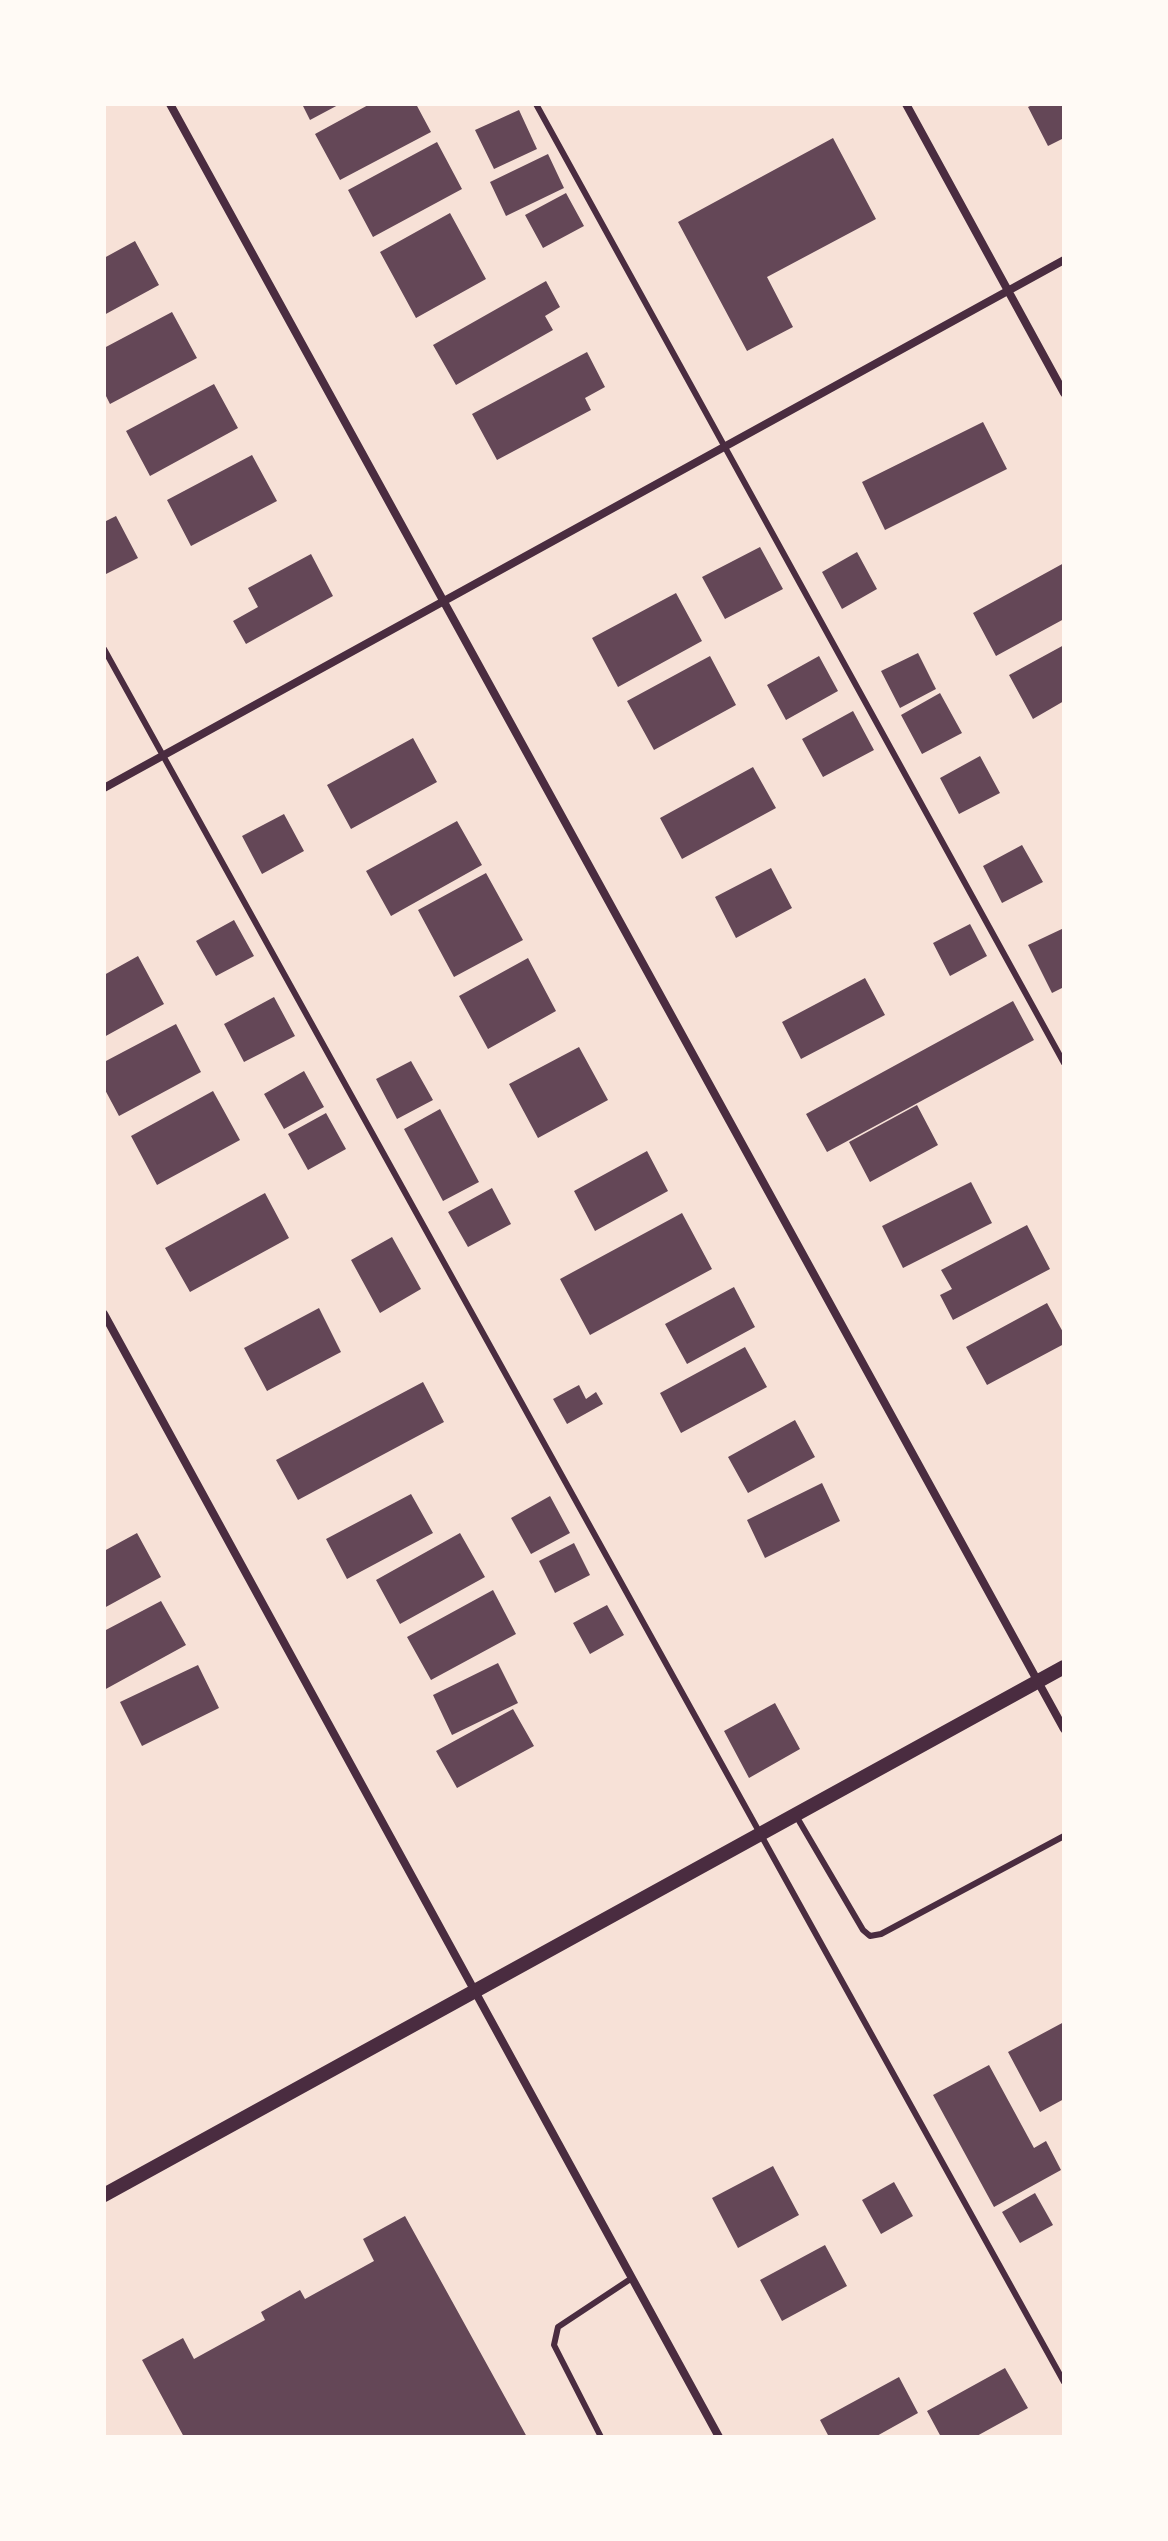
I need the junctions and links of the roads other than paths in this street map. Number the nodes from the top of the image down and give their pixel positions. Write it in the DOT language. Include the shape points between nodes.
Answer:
graph roads {
  1 [pos="170,104"];
  2 [pos="536,104"];
  3 [pos="906,104"];
  4 [pos="1064,260"];
  5 [pos="1007,291"];
  6 [pos="1064,393"];
  7 [pos="725,446"];
  8 [pos="443,602"];
  9 [pos="104,649"];
  10 [pos="163,756"];
  11 [pos="104,788"];
  12 [pos="1064,1063"];
  13 [pos="104,1314"];
  14 [pos="1064,1667"];
  15 [pos="1037,1681"];
  16 [pos="1064,1729"];
  17 [pos="795,1814"];
  18 [pos="760,1834"];
  19 [pos="1064,1836"];
  20 [pos="475,1991"];
  21 [pos="104,2195"];
  22 [pos="632,2278"];
  23 [pos="1064,2382"];
  24 [pos="601,2437"];
  25 [pos="719,2437"];
  1 -- 8 [label="street"];
  2 -- 7 [label="lane"];
  3 -- 5 [label="street"];
  4 -- 5 [label="street"];
  5 -- 6 [label="street"];
  5 -- 7 [label="street"];
  7 -- 8 [label="street"];
  7 -- 12 [label="lane"];
  8 -- 10 [label="street"];
  8 -- 15 [label="street"];
  9 -- 10 [label="lane"];
  10 -- 11 [label="street"];
  10 -- 18 [label="lane"];
  13 -- 20 [label="street"];
  14 -- 15 [label="street"];
  15 -- 16 [label="street"];
  15 -- 17 [label="street"];
  17 -- 18 [label="street"];
  17 -- 19 [label="lane" via="870,1936"];
  18 -- 20 [label="street"];
  18 -- 23 [label="lane"];
  20 -- 21 [label="street"];
  20 -- 22 [label="street"];
  22 -- 24 [label="lane" via="558,2327 554,2345"];
  22 -- 25 [label="street"];
}
